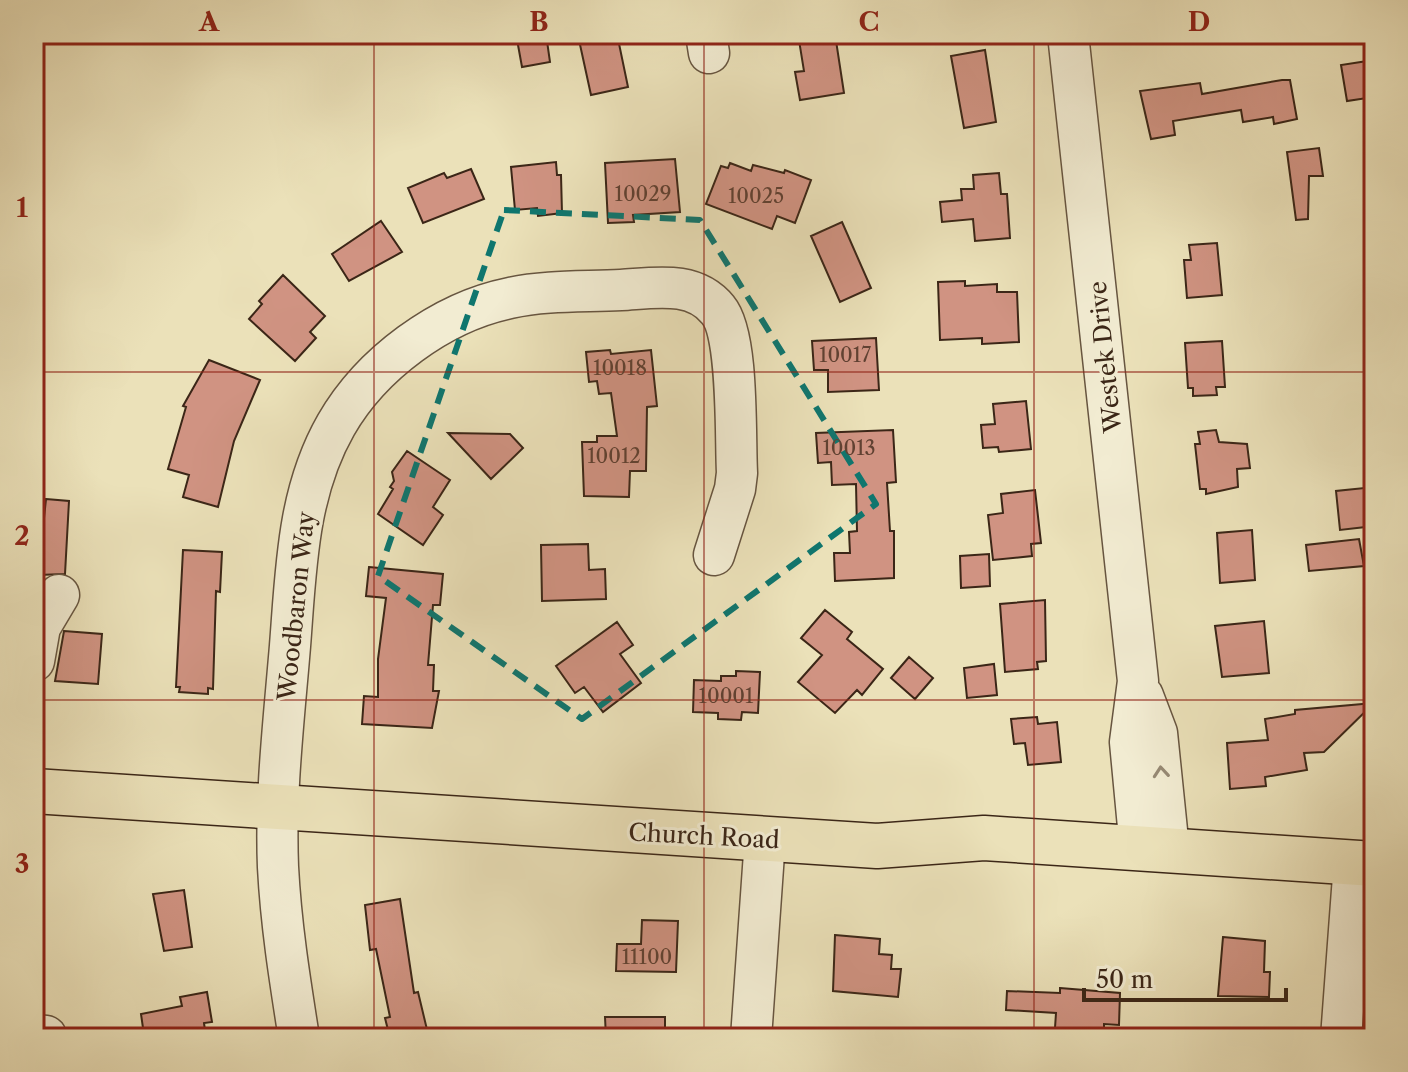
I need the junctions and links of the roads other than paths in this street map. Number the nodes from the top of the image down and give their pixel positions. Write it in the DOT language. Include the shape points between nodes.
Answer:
graph roads {
  1 [pos="1068,34"];
  2 [pos="714,555"];
  3 [pos="59,595"];
  4 [pos="34,661"];
  5 [pos="34,791"];
  6 [pos="277,809"];
  7 [pos="765,839"];
  8 [pos="1154,849"];
  9 [pos="1364,864"];
  10 [pos="299,1038"];
  11 [pos="751,1038"];
  12 [pos="1341,1038"];
  1 -- 8 [label="street, Westek Drive" via="1138,681 1157,733"];
  2 -- 6 [label="street, Woodbaron Way" via="737,473 728,328 709,299 683,288 522,296 465,313 423,336 354,397 317,465 307,496 298,544"];
  3 -- 4 [label="street" via="40,627"];
  5 -- 6 [label="main road, Church Road"];
  6 -- 7 [label="main road, Church Road"];
  6 -- 10 [label="street, Woodbaron Way" via="283,938"];
  7 -- 8 [label="main road, Church Road" via="877,846 984,838"];
  7 -- 11 [label="street"];
  8 -- 9 [label="main road, Church Road"];
  9 -- 12 [label="street"];
}
